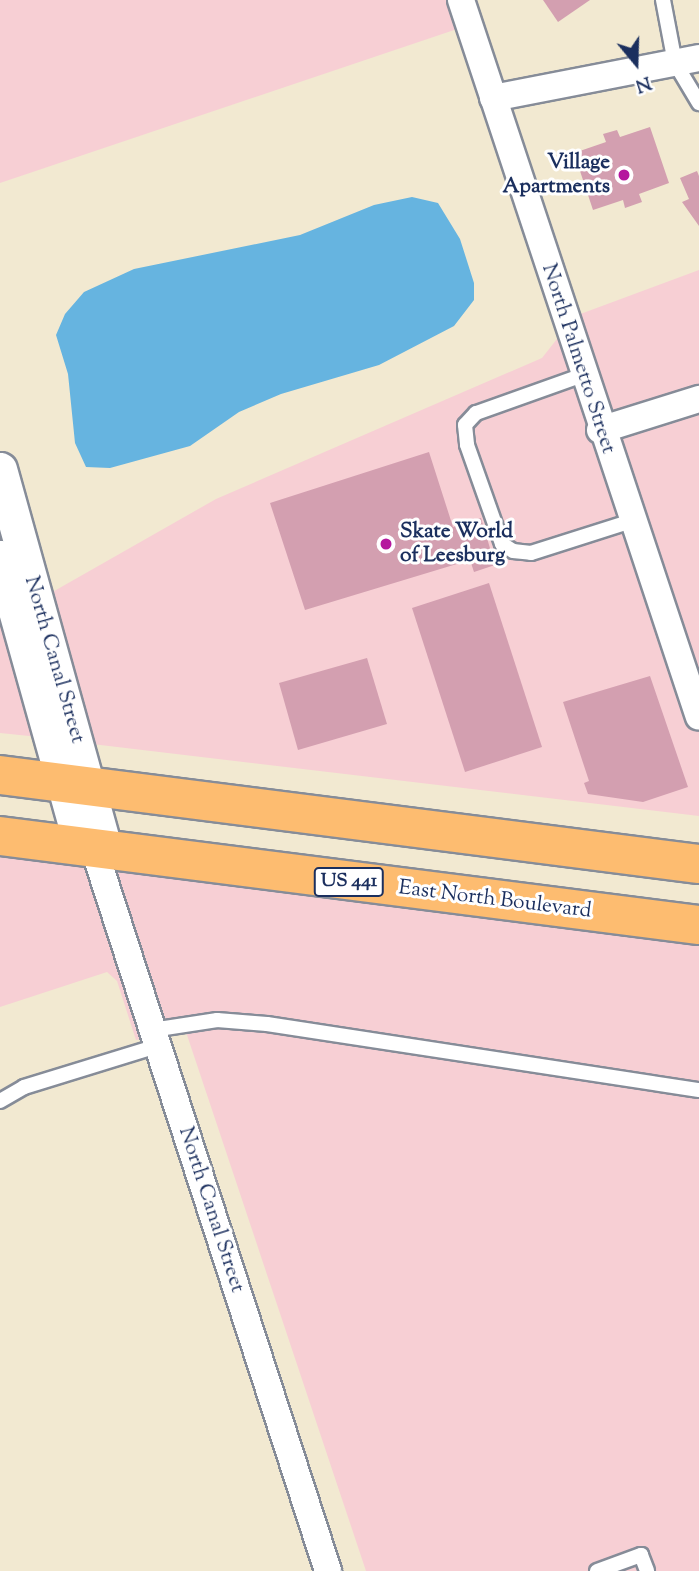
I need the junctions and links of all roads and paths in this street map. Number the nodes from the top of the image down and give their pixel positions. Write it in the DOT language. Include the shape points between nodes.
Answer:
graph roads {
  1 [pos="461,0"];
  2 [pos="663,0"];
  3 [pos="687,60"];
  4 [pos="493,97"];
  5 [pos="699,103"];
  6 [pos="583,374"];
  7 [pos="699,399"];
  8 [pos="600,429"];
  9 [pos="0,469"];
  10 [pos="632,521"];
  11 [pos="0,556"];
  12 [pos="699,718"];
  13 [pos="0,775"];
  14 [pos="78,786"];
  15 [pos="0,836"];
  16 [pos="93,849"];
  17 [pos="699,864"];
  18 [pos="699,925"];
  19 [pos="155,1038"];
  20 [pos="699,1090"];
  21 [pos="0,1101"];
  22 [pos="328,1571"];
  23 [pos="597,1571"];
  24 [pos="647,1571"];
  1 -- 4 [label="street, North Palmetto Street"];
  2 -- 3 [label="lane"];
  3 -- 4 [label="street"];
  3 -- 5 [label="lane"];
  4 -- 6 [label="street, North Palmetto Street"];
  6 -- 8 [label="street, North Palmetto Street"];
  6 -- 10 [label="lane" via="476,413 465,425 467,445 502,544 513,551 531,553"];
  7 -- 8 [label="street"];
  8 -- 10 [label="street, North Palmetto Street"];
  9 -- 14 [label="street, North Canal Street"];
  10 -- 12 [label="street, North Palmetto Street"];
  11 -- 14 [label="street"];
  13 -- 14 [label="main road"];
  14 -- 16 [label="street, North Canal Street"];
  14 -- 17 [label="main road"];
  15 -- 16 [label="main road, East North Boulevard / US 441"];
  16 -- 18 [label="main road, East North Boulevard / US 441"];
  16 -- 19 [label="street, North Canal Street"];
  19 -- 20 [label="lane" via="217,1020 267,1024"];
  19 -- 21 [label="lane" via="24,1087"];
  19 -- 22 [label="street, North Canal Street"];
  23 -- 24 [label="lane" via="641,1555"];
}
